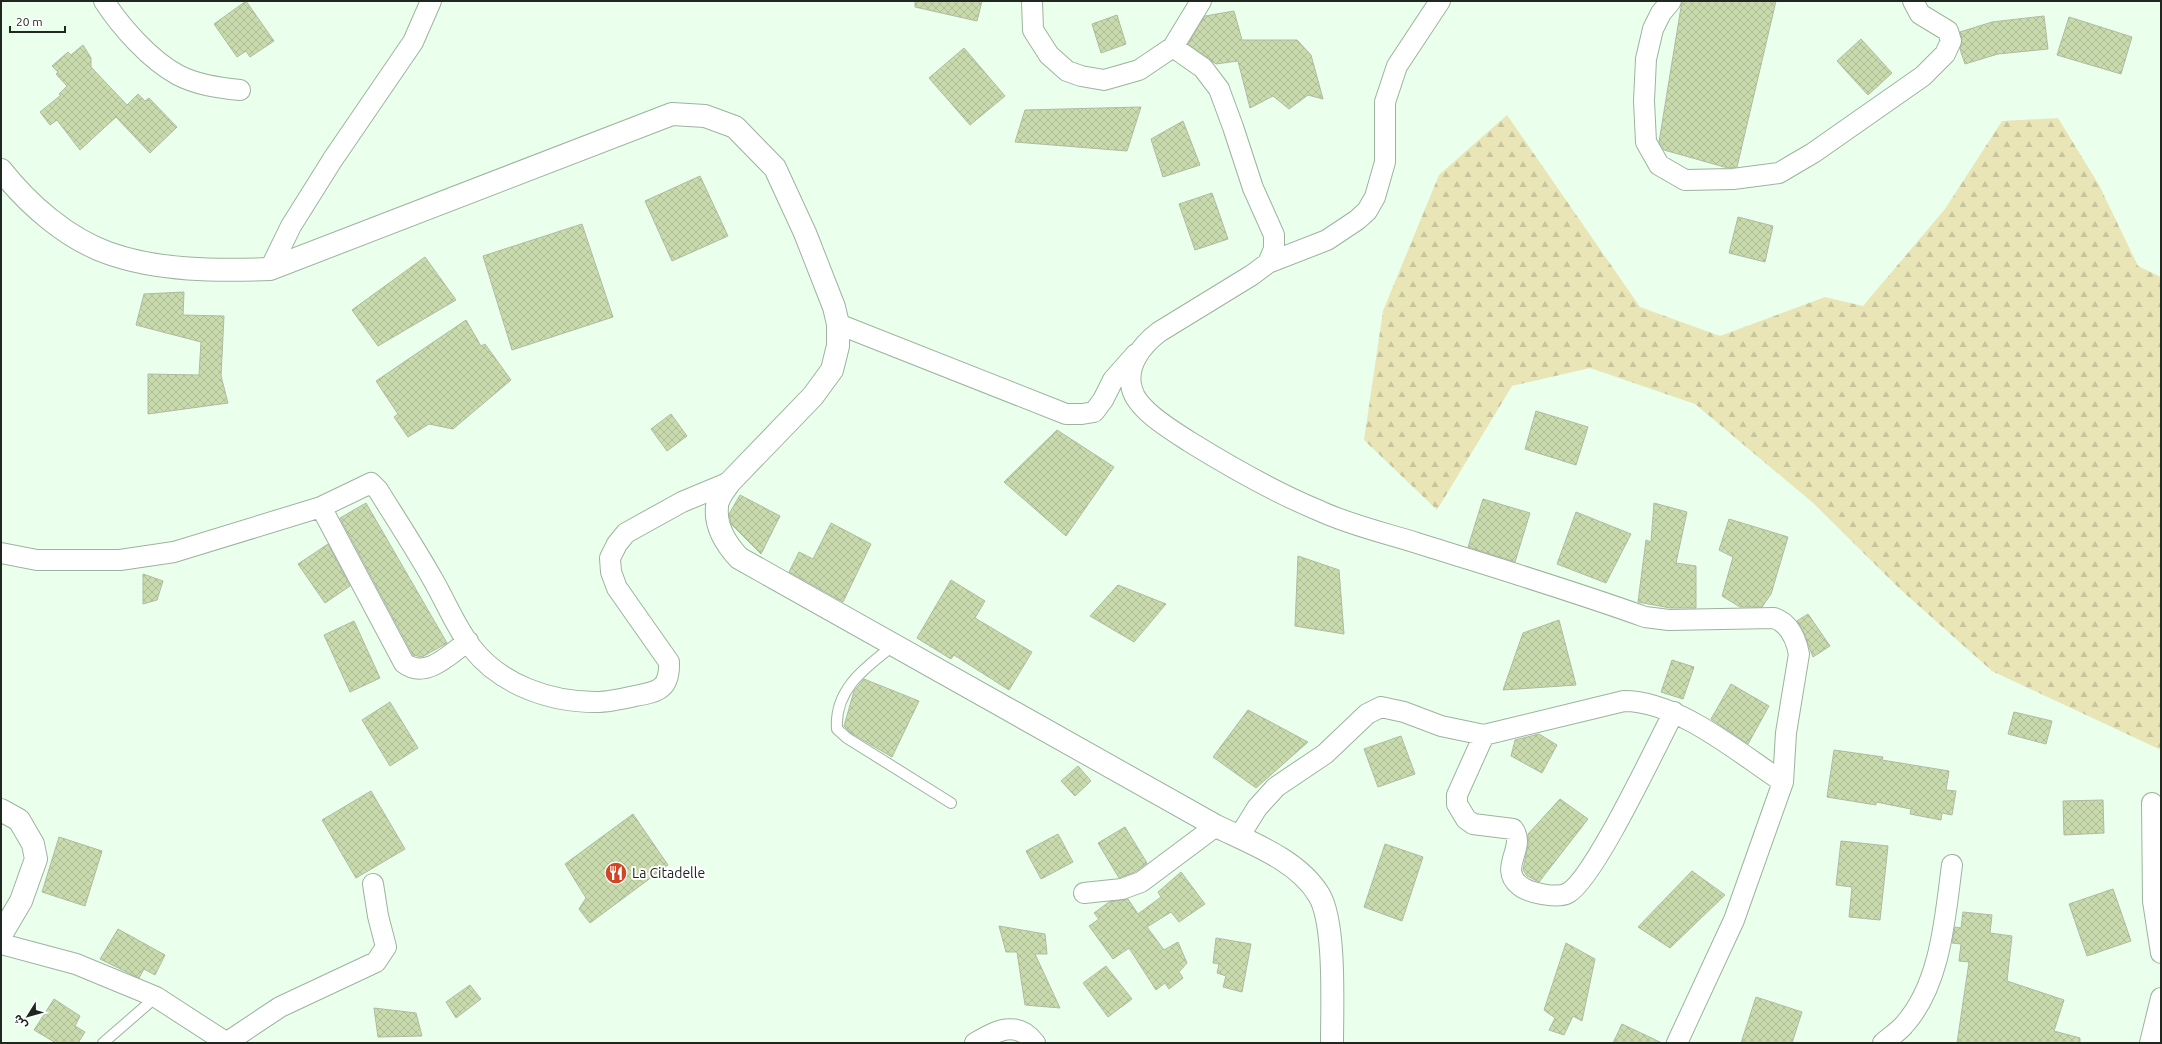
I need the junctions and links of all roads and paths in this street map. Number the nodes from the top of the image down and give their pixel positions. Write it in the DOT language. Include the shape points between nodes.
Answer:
graph roads {
  1 [pos="104,1"];
  2 [pos="431,1"];
  3 [pos="1032,1"];
  4 [pos="1201,1"];
  5 [pos="1440,1"];
  6 [pos="1671,1"];
  7 [pos="1913,1"];
  8 [pos="1172,47"];
  9 [pos="240,90"];
  10 [pos="1,170"];
  11 [pos="1268,263"];
  12 [pos="270,269"];
  13 [pos="838,324"];
  14 [pos="1138,351"];
  15 [pos="730,482"];
  16 [pos="321,507"];
  17 [pos="1,553"];
  18 [pos="468,641"];
  19 [pos="894,645"];
  20 [pos="1674,712"];
  21 [pos="1484,734"];
  22 [pos="1783,782"];
  23 [pos="951,803"];
  24 [pos="2152,803"];
  25 [pos="1,810"];
  26 [pos="1216,826"];
  27 [pos="1239,837"];
  28 [pos="1952,865"];
  29 [pos="373,884"];
  30 [pos="1084,893"];
  31 [pos="1,936"];
  32 [pos="1,944"];
  33 [pos="2161,953"];
  34 [pos="156,997"];
  35 [pos="2161,998"];
  36 [pos="102,1043"];
  37 [pos="226,1043"];
  38 [pos="975,1043"];
  39 [pos="1035,1043"];
  40 [pos="1332,1043"];
  41 [pos="1677,1043"];
  42 [pos="1883,1043"];
  43 [pos="2150,1043"];
  1 -- 9 [label="street" via="121,25 177,74 215,88"];
  2 -- 12 [label="street" via="413,42 333,159 291,226"];
  3 -- 8 [label="street" via="1033,30 1049,55 1066,71 1081,76 1104,80 1139,70"];
  4 -- 8 [label="street"];
  5 -- 11 [label="street" via="1396,66 1385,102 1385,162 1375,197 1367,211 1327,240"];
  6 -- 7 [label="street" via="1661,13 1654,29 1646,59 1646,142 1659,165 1685,180 1733,178 1779,172 1813,153 1923,76 1945,54 1951,41 1948,32 1920,14"];
  8 -- 11 [label="street" via="1203,68 1219,89 1253,188 1274,235 1274,249"];
  10 -- 12 [label="street" via="31,203 60,226 107,252 136,261 220,271"];
  11 -- 14 [label="street" via="1159,332"];
  12 -- 13 [label="street" via="672,114 705,116 735,127 775,168 834,307"];
  13 -- 14 [label="street" via="1066,414 1094,412 1113,380"];
  13 -- 15 [label="street" via="838,346 832,370 813,396"];
  14 -- 22 [label="street" via="1132,373 1132,389 1141,404 1158,421 1259,482 1321,512 1645,617 1669,620 1764,617 1781,620 1788,627 1799,654 1786,733"];
  15 -- 18 [label="street" via="682,502 626,533 610,558 616,588 669,662 666,684 657,692 596,702 533,691 491,668"];
  15 -- 19 [label="street" via="716,506 727,545 738,558"];
  16 -- 17 [label="street" via="174,552 120,560 37,560"];
  16 -- 18 [label="street" via="370,483 378,490"];
  16 -- 18 [label="street" via="404,663 411,668 423,670 439,663"];
  19 -- 23 [label="lane" via="854,678 841,700 836,716 837,728 848,738"];
  19 -- 26 [label="street"];
  20 -- 21 [label="street" via="1639,701 1624,701"];
  20 -- 21 [label="street" via="1606,842 1579,884 1562,896 1536,893 1519,886 1511,876 1510,866 1518,842 1517,835 1513,830 1473,824 1459,810 1457,794"];
  20 -- 22 [label="street"];
  21 -- 27 [label="street" via="1455,729 1381,707 1367,714 1325,754 1276,787 1257,808"];
  22 -- 41 [label="street" via="1734,920"];
  24 -- 33 [label="street" via="2154,901"];
  25 -- 31 [label="street" via="19,820 33,844 36,859 22,901"];
  26 -- 27 [label="street"];
  26 -- 30 [label="street" via="1141,882 1122,889"];
  27 -- 40 [label="street" via="1286,862 1308,881 1319,895 1328,927"];
  28 -- 42 [label="street" via="1943,934 1926,991 1904,1025"];
  29 -- 37 [label="street" via="386,947 376,962 280,1007"];
  32 -- 34 [label="street" via="76,964"];
  34 -- 36 [label="lane"];
  34 -- 37 [label="street"];
  35 -- 43 [label="street"];
  38 -- 39 [label="street" via="1000,1029 1017,1030 1030,1036"];
}
